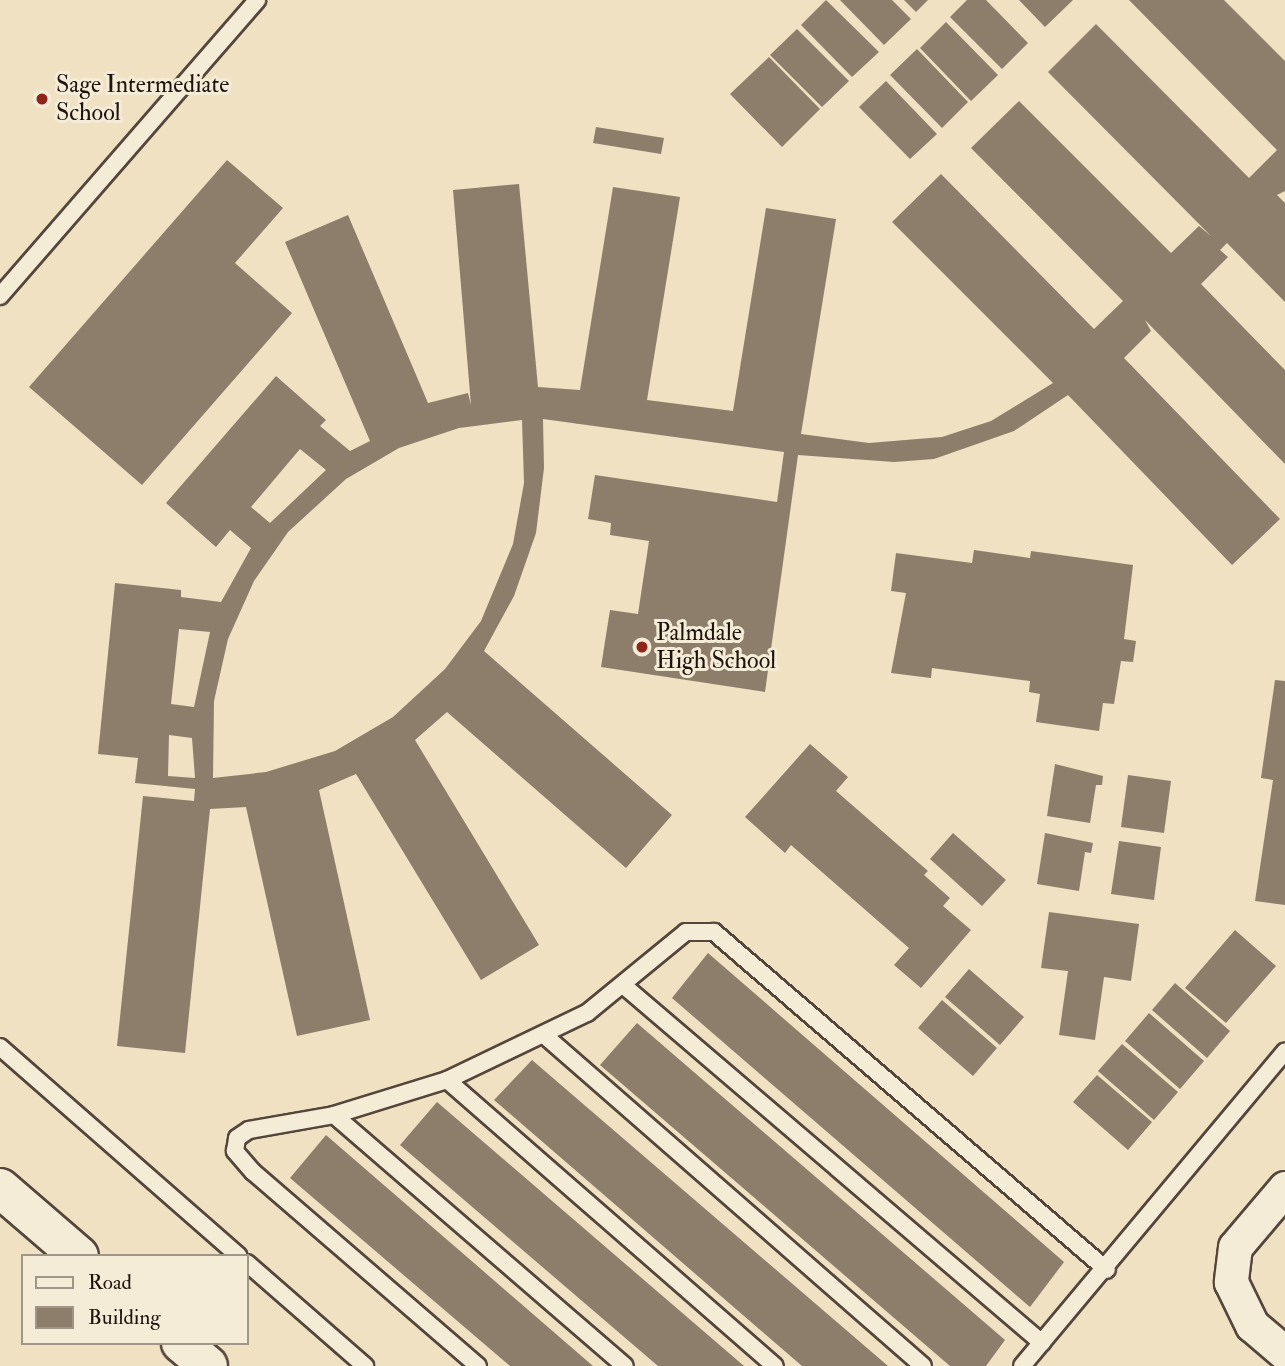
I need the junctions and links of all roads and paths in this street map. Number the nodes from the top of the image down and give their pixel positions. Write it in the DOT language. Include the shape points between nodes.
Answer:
graph roads {
  1 [pos="257,0"];
  2 [pos="0,296"];
  3 [pos="623,985"];
  4 [pos="544,1035"];
  5 [pos="0,1047"];
  6 [pos="1285,1052"];
  7 [pos="447,1080"];
  8 [pos="334,1115"];
  9 [pos="0,1188"];
  10 [pos="1285,1188"];
  11 [pos="77,1254"];
  12 [pos="237,1254"];
  13 [pos="248,1264"];
  14 [pos="1107,1270"];
  15 [pos="1042,1343"];
  16 [pos="183,1345"];
  17 [pos="1285,1353"];
  18 [pos="208,1366"];
  19 [pos="365,1366"];
  20 [pos="478,1366"];
  21 [pos="625,1366"];
  22 [pos="775,1366"];
  23 [pos="923,1366"];
  24 [pos="1022,1366"];
  1 -- 2 [label="lane"];
  3 -- 4 [label="lane" via="587,1013"];
  3 -- 14 [label="lane" via="686,932 714,932"];
  3 -- 15 [label="lane"];
  4 -- 7 [label="lane"];
  4 -- 23 [label="lane"];
  5 -- 12 [label="lane"];
  6 -- 14 [label="lane"];
  7 -- 8 [label="lane"];
  7 -- 22 [label="lane"];
  8 -- 20 [label="lane" via="249,1130 237,1138 234,1151"];
  8 -- 21 [label="lane"];
  9 -- 11 [label="main road"];
  10 -- 17 [label="street" via="1235,1247 1231,1282 1252,1325"];
  13 -- 19 [label="lane"];
  14 -- 15 [label="lane"];
  15 -- 24 [label="lane"];
  16 -- 18 [label="main road"];
}
